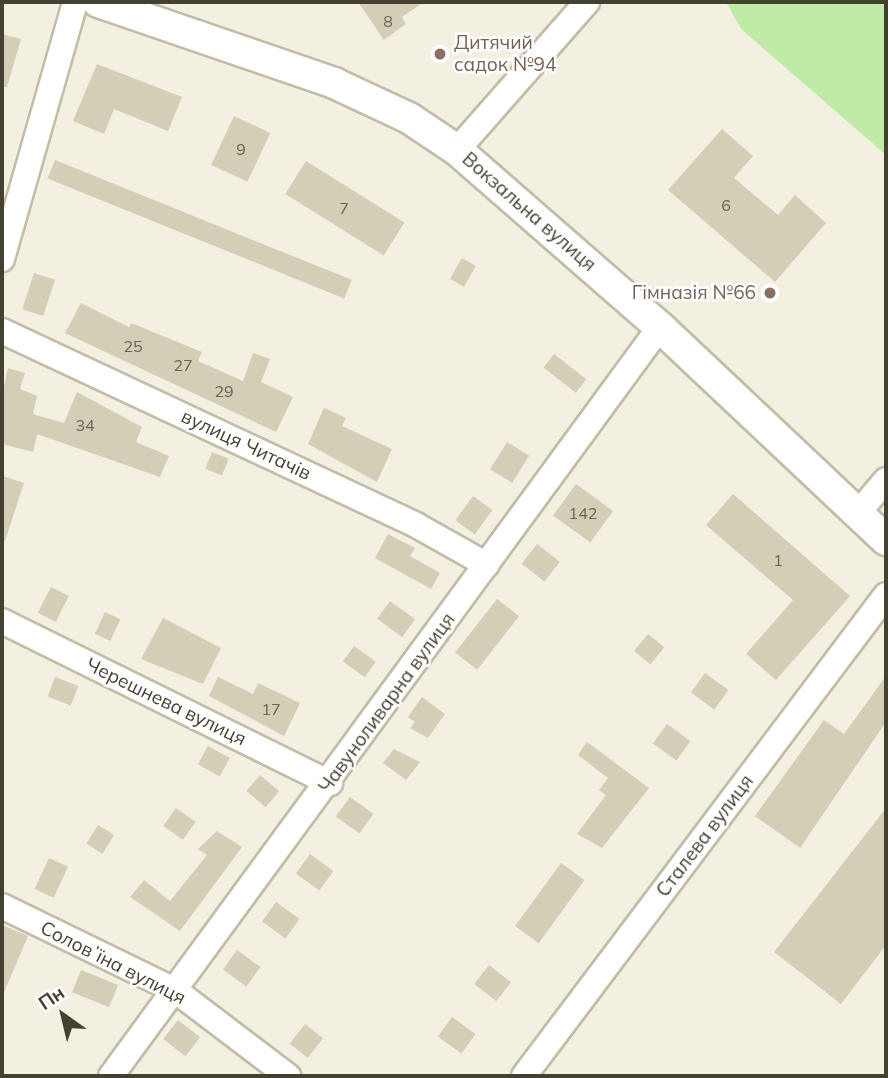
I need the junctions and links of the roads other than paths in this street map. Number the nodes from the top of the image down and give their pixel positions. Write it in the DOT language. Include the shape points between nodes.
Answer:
graph roads {
  1 [pos="75,2"];
  2 [pos="98,2"];
  3 [pos="587,2"];
  4 [pos="457,150"];
  5 [pos="2,259"];
  6 [pos="660,327"];
  7 [pos="2,331"];
  8 [pos="886,480"];
  9 [pos="858,513"];
  10 [pos="886,540"];
  11 [pos="487,565"];
  12 [pos="886,595"];
  13 [pos="2,621"];
  14 [pos="330,783"];
  15 [pos="2,906"];
  16 [pos="176,991"];
  17 [pos="111,1076"];
  18 [pos="288,1076"];
  19 [pos="524,1076"];
  1 -- 5 [label="street"];
  2 -- 4 [label="street, Вокзальна вулиця" via="334,83 409,118"];
  3 -- 4 [label="street"];
  4 -- 6 [label="street, Вокзальна вулиця"];
  6 -- 9 [label="street, Вокзальна вулиця"];
  6 -- 11 [label="street, Чавуноливарна вулиця"];
  7 -- 11 [label="street, вулиця Читачів" via="416,525"];
  8 -- 9 [label="street"];
  9 -- 10 [label="street, Вокзальна вулиця"];
  11 -- 14 [label="street, Чавуноливарна вулиця"];
  12 -- 19 [label="street, Сталева вулиця"];
  13 -- 14 [label="street, Черешнева вулиця"];
  14 -- 16 [label="street, Чавуноливарна вулиця"];
  15 -- 16 [label="street, Соловʼїна вулиця"];
  16 -- 17 [label="street, Чавуноливарна вулиця"];
  16 -- 18 [label="street, Соловʼїна вулиця"];
}
